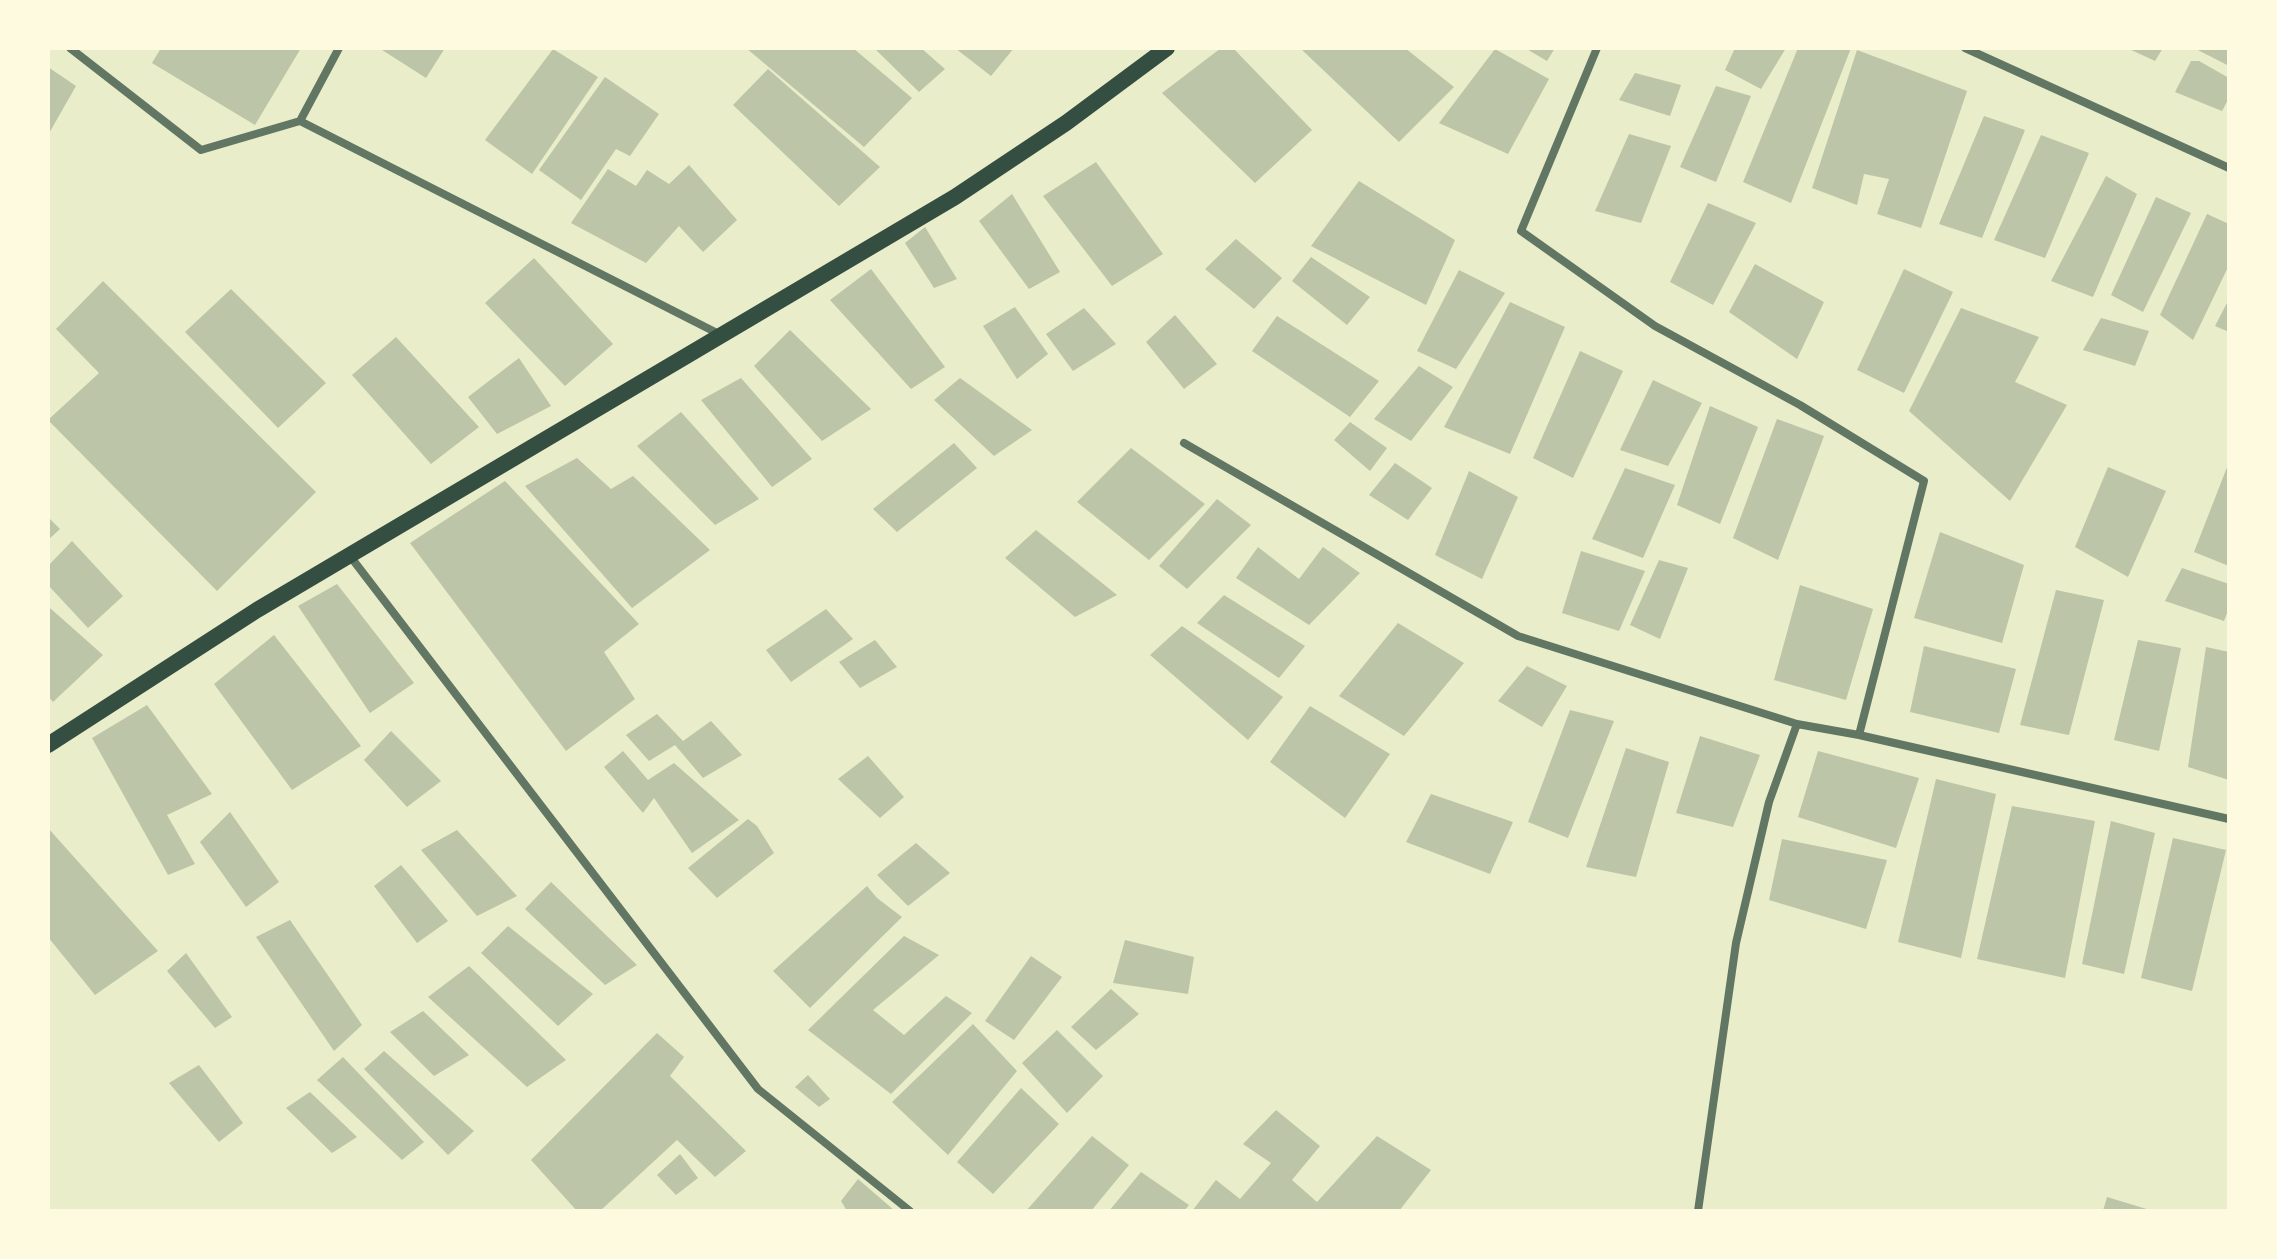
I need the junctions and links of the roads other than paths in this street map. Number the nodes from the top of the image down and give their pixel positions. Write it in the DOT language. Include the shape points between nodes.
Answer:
graph roads {
  1 [pos="70,48"];
  2 [pos="339,48"];
  3 [pos="1167,48"];
  4 [pos="1597,48"];
  5 [pos="1965,48"];
  6 [pos="300,121"];
  7 [pos="2229,168"];
  8 [pos="721,335"];
  9 [pos="1184,443"];
  10 [pos="350,555"];
  11 [pos="1797,724"];
  12 [pos="1859,735"];
  13 [pos="48,745"];
  14 [pos="2229,819"];
  15 [pos="910,1211"];
  16 [pos="1698,1211"];
  1 -- 6 [label="street" via="201,150"];
  2 -- 6 [label="street"];
  3 -- 8 [label="main road" via="955,197"];
  4 -- 12 [label="street" via="1521,231 1655,326 1924,481"];
  5 -- 7 [label="street"];
  6 -- 8 [label="street"];
  8 -- 10 [label="main road"];
  9 -- 11 [label="street" via="1518,636"];
  10 -- 13 [label="main road"];
  10 -- 15 [label="street" via="758,1089"];
  11 -- 12 [label="street"];
  11 -- 16 [label="street" via="1769,802 1736,943"];
  12 -- 14 [label="street"];
}
